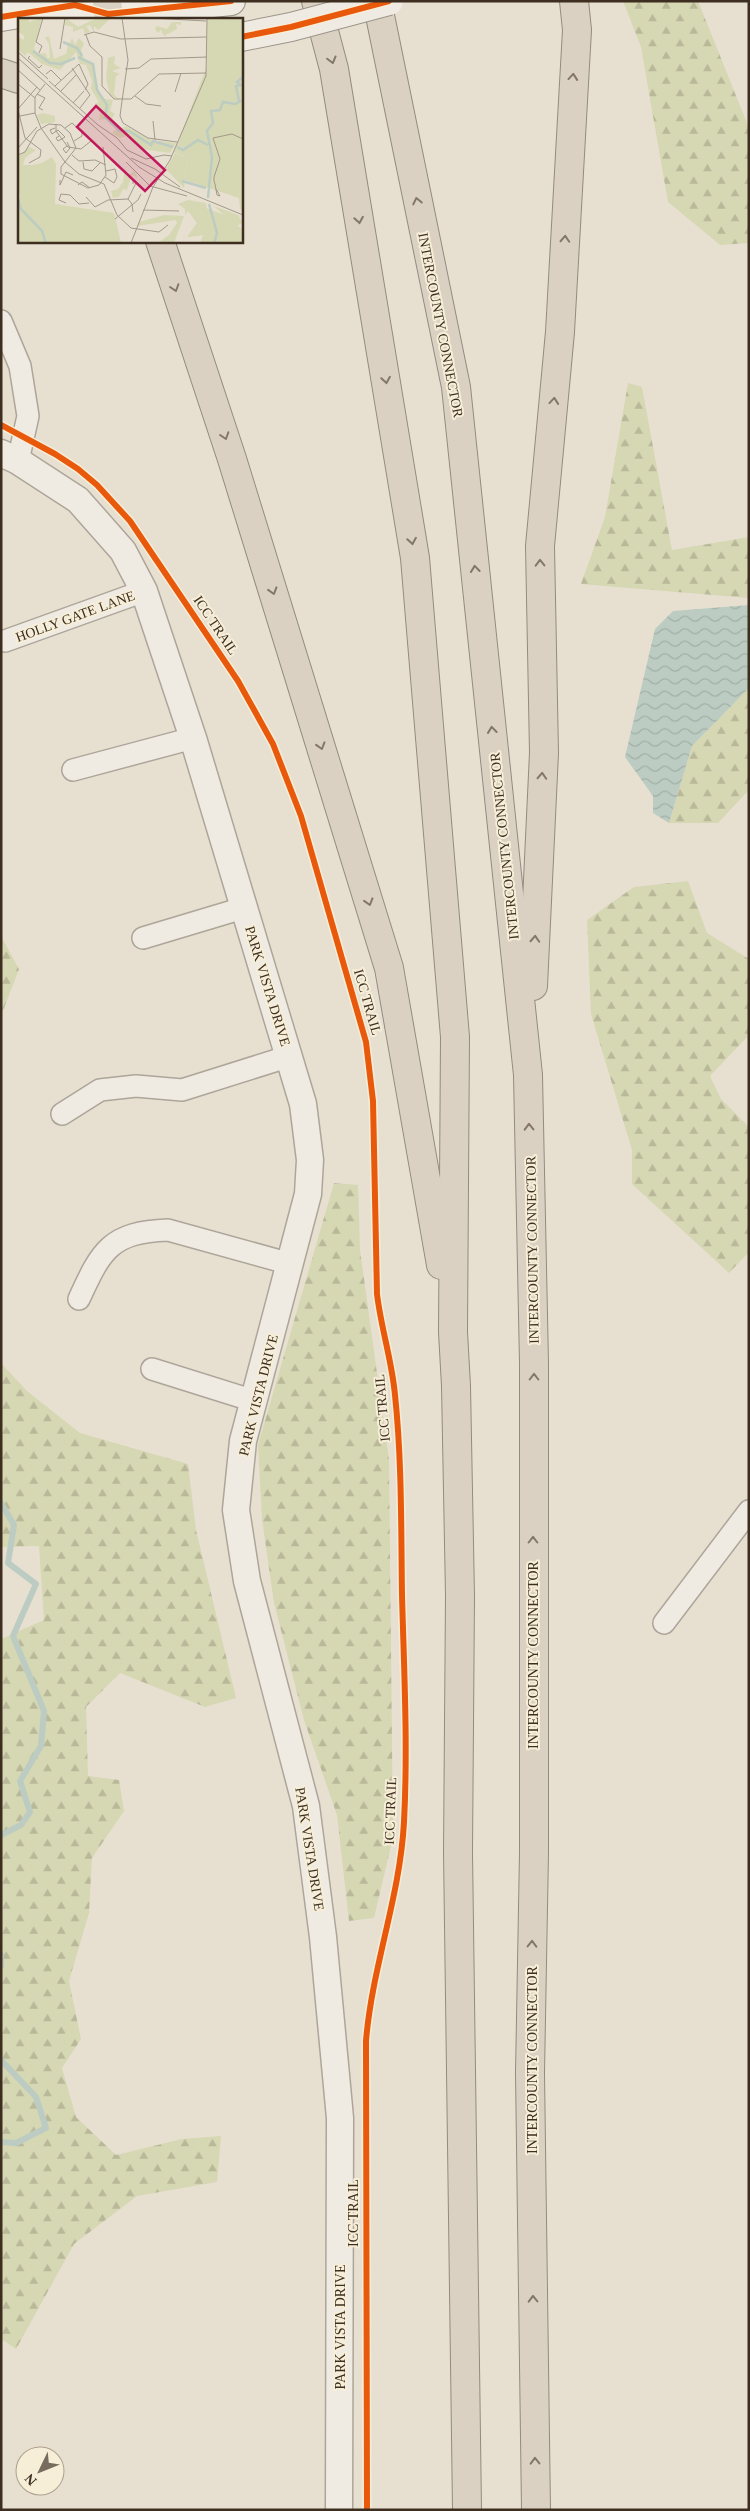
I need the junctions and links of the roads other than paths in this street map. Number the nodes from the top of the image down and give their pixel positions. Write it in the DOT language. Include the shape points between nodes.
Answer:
graph roads {
  1 [pos="316,1"];
  2 [pos="377,1"];
  3 [pos="389,1"];
  4 [pos="574,1"];
  5 [pos="229,2"];
  6 [pos="108,11"];
  7 [pos="1,17"];
  8 [pos="242,37"];
  9 [pos="18,69"];
  10 [pos="1,72"];
  11 [pos="18,79"];
  12 [pos="160,242"];
  13 [pos="1,321"];
  14 [pos="10,457"];
  15 [pos="144,591"];
  16 [pos="5,641"];
  17 [pos="192,738"];
  18 [pos="73,770"];
  19 [pos="243,908"];
  20 [pos="143,938"];
  21 [pos="290,1056"];
  22 [pos="528,1075"];
  23 [pos="62,1114"];
  24 [pos="291,1264"];
  25 [pos="79,1299"];
  26 [pos="452,1332"];
  27 [pos="152,1369"];
  28 [pos="254,1401"];
  29 [pos="749,1511"];
  30 [pos="664,1623"];
  31 [pos="339,2510"];
  32 [pos="467,2510"];
  33 [pos="536,2510"];
  1 -- 26 [label="highway, one-way" via="334,69 415,558 455,1038"];
  22 -- 2 [label="highway, INTERCOUNTY CONNECTOR, one-way" via="456,387"];
  3 -- 8 [label="main road, bridge"];
  22 -- 4 [label="highway, one-way" via="544,754 540,546 560,332 577,30"];
  5 -- 6 [label="main road"];
  6 -- 7 [label="main road" via="75,5"];
  9 -- 10 [label="main road"];
  10 -- 11 [label="highway"];
  12 -- 26 [label="highway, one-way" via="232,459 389,968"];
  13 -- 14 [label="street" via="20,366 28,416"];
  14 -- 15 [label="street, PARK VISTA DRIVE" via="78,500 123,551"];
  15 -- 16 [label="street, HOLLY GATE LANE"];
  15 -- 17 [label="street, PARK VISTA DRIVE"];
  17 -- 18 [label="street"];
  17 -- 19 [label="street, PARK VISTA DRIVE"];
  19 -- 20 [label="street"];
  19 -- 21 [label="street, PARK VISTA DRIVE"];
  21 -- 23 [label="street" via="182,1090 136,1086 100,1090"];
  21 -- 24 [label="street, PARK VISTA DRIVE" via="303,1104 310,1160 308,1194"];
  33 -- 22 [label="highway, INTERCOUNTY CONNECTOR, one-way" via="530,2073 534,1852 534,1364"];
  24 -- 25 [label="street" via="168,1230 149,1230 113,1243 96,1261"];
  24 -- 28 [label="street, PARK VISTA DRIVE"];
  26 -- 32 [label="highway" via="460,1596 458,1852"];
  27 -- 28 [label="street"];
  28 -- 31 [label="street, PARK VISTA DRIVE" via="243,1441 236,1510 247,1581 306,1806 321,1918 340,2118"];
  29 -- 30 [label="street"];
}
